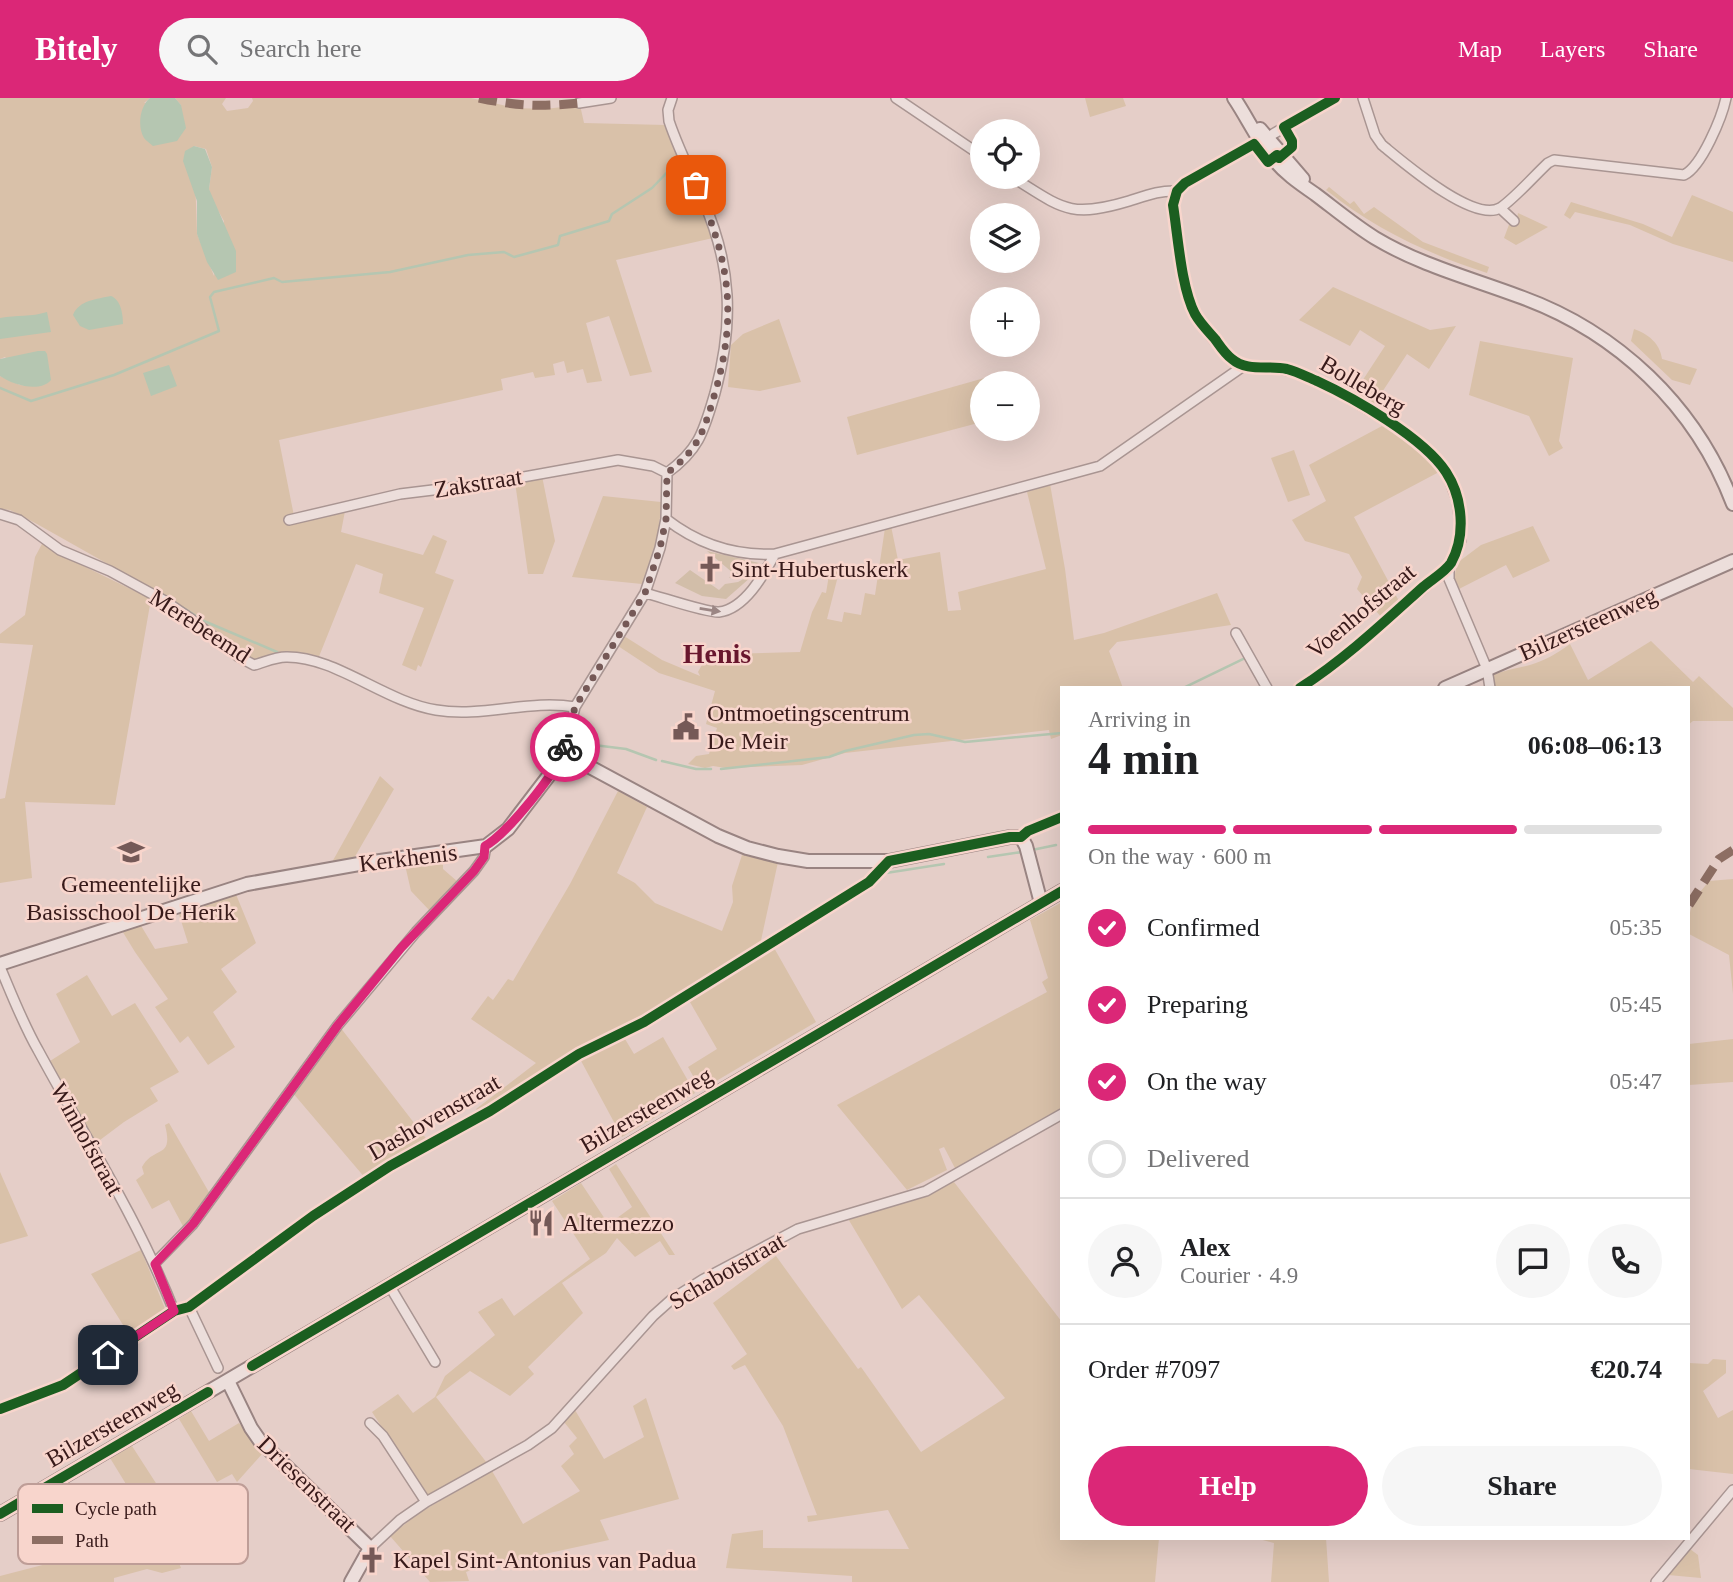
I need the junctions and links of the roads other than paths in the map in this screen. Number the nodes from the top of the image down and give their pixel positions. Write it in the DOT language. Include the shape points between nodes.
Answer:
graph roads {
  1 [pos="611,98"];
  2 [pos="672,98"];
  3 [pos="896,98"];
  4 [pos="1234,98"];
  5 [pos="1335,98"];
  6 [pos="1363,98"];
  7 [pos="1726,98"];
  8 [pos="579,103"];
  9 [pos="1243,111"];
  10 [pos="1273,134"];
  11 [pos="970,148"];
  12 [pos="1245,149"];
  13 [pos="1033,189"];
  14 [pos="1177,191"];
  15 [pos="1314,194"];
  16 [pos="1500,208"];
  17 [pos="1514,221"];
  18 [pos="1242,367"];
  19 [pos="667,473"];
  20 [pos="1733,504"];
  21 [pos="0,514"];
  22 [pos="666,519"];
  23 [pos="289,520"];
  24 [pos="775,554"];
  25 [pos="1733,561"];
  26 [pos="1449,566"];
  27 [pos="645,593"];
  28 [pos="1236,633"];
  29 [pos="1487,669"];
  30 [pos="1266,686"];
  31 [pos="1303,686"];
  32 [pos="1449,686"];
  33 [pos="1490,686"];
  34 [pos="575,707"];
  35 [pos="564,753"];
  36 [pos="1060,818"];
  37 [pos="1021,837"];
  38 [pos="485,846"];
  39 [pos="889,861"];
  40 [pos="1060,892"];
  41 [pos="1041,903"];
  42 [pos="0,965"];
  43 [pos="1060,1115"];
  44 [pos="155,1264"];
  45 [pos="389,1285"];
  46 [pos="188,1307"];
  47 [pos="174,1311"];
  48 [pos="436,1362"];
  49 [pos="218,1368"];
  50 [pos="228,1381"];
  51 [pos="0,1409"];
  52 [pos="370,1423"];
  53 [pos="51,1484"];
  54 [pos="1733,1490"];
  55 [pos="426,1502"];
  56 [pos="18,1504"];
  57 [pos="0,1514"];
  58 [pos="370,1548"];
  59 [pos="351,1582"];
  60 [pos="1656,1582"];
  1 -- 8 [label="street"];
  2 -- 19 [label="street" via="669,121 718,238 729,306 723,362 700,439"];
  3 -- 11 [label="street"];
  4 -- 9 [label="main road"];
  5 -- 10 [label="street"];
  6 -- 16 [label="street" via="1382,145 1448,196 1484,210"];
  7 -- 16 [label="street" via="1692,172 1684,175 1554,160"];
  9 -- 15 [label="main road"];
  9 -- 15 [label="main road" via="1273,159"];
  12 -- 14 [label="street"];
  13 -- 14 [label="street" via="1069,210 1097,210 1164,190"];
  14 -- 18 [label="street" via="1173,205 1188,297 1196,315"];
  15 -- 20 [label="main road" via="1398,251 1552,310 1610,343 1637,364 1681,411 1717,467"];
  16 -- 17 [label="street"];
  18 -- 24 [label="street" via="1100,466"];
  18 -- 26 [label="street, Bolleberg" via="1286,369 1330,387 1430,454 1447,473 1457,500 1461,540"];
  19 -- 22 [label="street, Kerkhenis"];
  19 -- 23 [label="street, Zakstraat" via="618,460 400,494"];
  21 -- 34 [label="street, Merebeemd" via="19,520 60,550 164,601 254,665 285,657 324,664 404,702 440,711"];
  22 -- 24 [label="street" via="713,546 754,555"];
  22 -- 27 [label="street, Kerkhenis"];
  27 -- 24 [label="street, one-way" via="710,612 726,611 748,594"];
  25 -- 29 [label="main road, Bilzersteenweg"];
  26 -- 29 [label="street" via="1449,579"];
  26 -- 31 [label="street, Voenhofstraat"];
  27 -- 34 [label="street, Kerkhenis"];
  28 -- 30 [label="street"];
  29 -- 32 [label="main road, Bilzersteenweg"];
  29 -- 33 [label="street"];
  34 -- 35 [label="street, Kerkhenis"];
  35 -- 38 [label="main road, Kerkhenis" via="508,829"];
  35 -- 39 [label="main road" via="747,848 808,861"];
  36 -- 37 [label="street"];
  37 -- 39 [label="main road"];
  37 -- 41 [label="main road"];
  38 -- 42 [label="main road, Kerkhenis" via="247,884"];
  38 -- 44 [label="street" via="484,857 474,871 346,1014 193,1224"];
  39 -- 46 [label="street, Dashovenstraat" via="869,883 644,1022 579,1054 490,1111 390,1166"];
  40 -- 41 [label="main road, Bilzersteenweg"];
  41 -- 45 [label="main road, Bilzersteenweg"];
  42 -- 44 [label="street, Winhofstraat" via="36,1048"];
  43 -- 55 [label="street, Schabotstraat" via="926,1191 798,1229 702,1280 653,1317 552,1429"];
  44 -- 47 [label="street, Winhofstraat"];
  45 -- 48 [label="street"];
  45 -- 50 [label="main road, Bilzersteenweg"];
  46 -- 47 [label="street, Dashovenstraat"];
  46 -- 49 [label="street"];
  47 -- 51 [label="street, Dashovenstraat" via="64,1385"];
  50 -- 53 [label="main road, Bilzersteenweg"];
  50 -- 58 [label="main road, Driesenstraat" via="260,1441"];
  52 -- 55 [label="street"];
  54 -- 60 [label="street"];
  55 -- 58 [label="street, Schabotstraat"];
  56 -- 57 [label="main road, Bilzersteenweg"];
  58 -- 59 [label="main road"];
}
